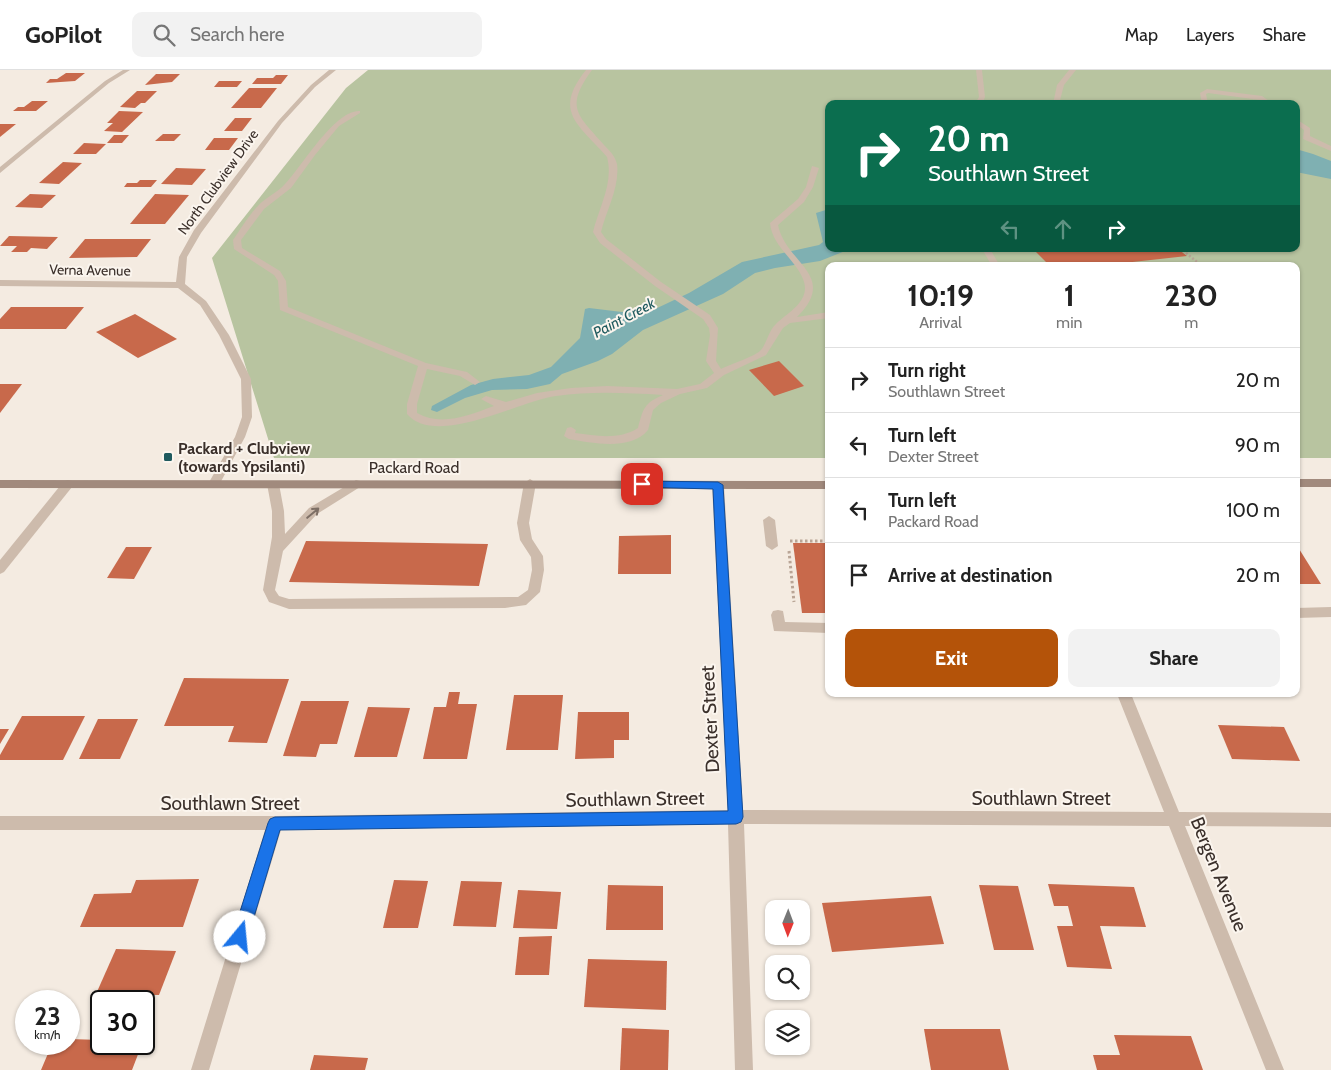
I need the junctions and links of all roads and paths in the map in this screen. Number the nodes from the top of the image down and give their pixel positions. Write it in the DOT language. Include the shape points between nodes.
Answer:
graph roads {
  1 [pos="127,70"];
  2 [pos="333,70"];
  3 [pos="589,70"];
  4 [pos="979,70"];
  5 [pos="1073,70"];
  6 [pos="980,100"];
  7 [pos="1057,100"];
  8 [pos="1204,100"];
  9 [pos="1267,100"];
  10 [pos="358,112"];
  11 [pos="1300,123"];
  12 [pos="1331,149"];
  13 [pos="816,168"];
  14 [pos="0,171"];
  15 [pos="1186,253"];
  16 [pos="1197,262"];
  17 [pos="0,282"];
  18 [pos="180,285"];
  19 [pos="825,315"];
  20 [pos="787,321"];
  21 [pos="423,364"];
  22 [pos="720,373"];
  23 [pos="475,382"];
  24 [pos="677,392"];
  25 [pos="486,399"];
  26 [pos="505,406"];
  27 [pos="571,430"];
  28 [pos="530,483"];
  29 [pos="1300,483"];
  30 [pos="1331,483"];
  31 [pos="0,484"];
  32 [pos="68,484"];
  33 [pos="214,484"];
  34 [pos="273,484"];
  35 [pos="356,484"];
  36 [pos="718,485"];
  37 [pos="825,485"];
  38 [pos="769,520"];
  39 [pos="825,541"];
  40 [pos="772,546"];
  41 [pos="279,548"];
  42 [pos="0,569"];
  43 [pos="795,607"];
  44 [pos="1331,612"];
  45 [pos="1300,613"];
  46 [pos="778,615"];
  47 [pos="825,628"];
  48 [pos="1125,697"];
  49 [pos="736,817"];
  50 [pos="1175,819"];
  51 [pos="1331,820"];
  52 [pos="0,823"];
  53 [pos="275,823"];
  54 [pos="200,1070"];
  55 [pos="744,1070"];
  56 [pos="1275,1070"];
  1 -- 14 [label="street" via="107,82"];
  2 -- 18 [label="street, North Clubview Drive" via="313,86 280,122 197,232 183,257"];
  3 -- 22 [label="street" via="582,78 572,109 614,164 614,177 597,232 603,241 710,320 714,329 710,360 712,368"];
  4 -- 6 [label="street"];
  5 -- 7 [label="street" via="1060,83"];
  8 -- 9 [label="street" via="1203,92 1207,91"];
  10 -- 21 [label="street" via="337,125 288,186 261,207 238,240 238,249 277,273 282,281 282,308"];
  11 -- 12 [label="street" via="1308,129 1306,137"];
  13 -- 20 [label="street" via="803,199 774,223 774,228 807,276 809,287 803,308"];
  15 -- 16 [label="path"];
  17 -- 18 [label="street, Verna Avenue"];
  18 -- 33 [label="street" via="203,303 224,335 246,379 247,417 240,437"];
  19 -- 20 [label="street"];
  20 -- 22 [label="street" via="779,326 763,353"];
  21 -- 23 [label="street" via="463,374"];
  21 -- 26 [label="street" via="412,404 412,414 420,421 447,424"];
  22 -- 24 [label="street" via="703,386"];
  24 -- 26 [label="street" via="568,391"];
  24 -- 27 [label="street" via="648,409 643,430 636,436 588,438 570,436"];
  25 -- 26 [label="street" via="495,405"];
  28 -- 35 [label="main road, Packard Road"];
  28 -- 36 [label="main road, Packard Road"];
  28 -- 41 [label="street" via="523,523 538,570 534,592 521,602 289,604 274,599 269,590"];
  29 -- 30 [label="main road"];
  31 -- 32 [label="main road, Packard Road"];
  32 -- 33 [label="main road, Packard Road"];
  32 -- 42 [label="street"];
  33 -- 34 [label="main road, Packard Road"];
  34 -- 35 [label="main road, Packard Road"];
  34 -- 41 [label="street" via="278,503"];
  41 -- 35 [label="street, one-way" via="313,511"];
  36 -- 37 [label="main road, Packard Road"];
  36 -- 49 [label="street, Dexter Street"];
  38 -- 40 [label="street"];
  39 -- 43 [label="path" via="788,541"];
  44 -- 45 [label="street"];
  46 -- 47 [label="street" via="779,627"];
  48 -- 50 [label="street, Bergen Avenue"];
  49 -- 50 [label="street, Southlawn Street"];
  49 -- 53 [label="street, Southlawn Street"];
  49 -- 55 [label="street, Dexter Street"];
  50 -- 51 [label="street, Southlawn Street"];
  50 -- 56 [label="street, Bergen Avenue"];
  52 -- 53 [label="street, Southlawn Street"];
  53 -- 54 [label="street"];
}
